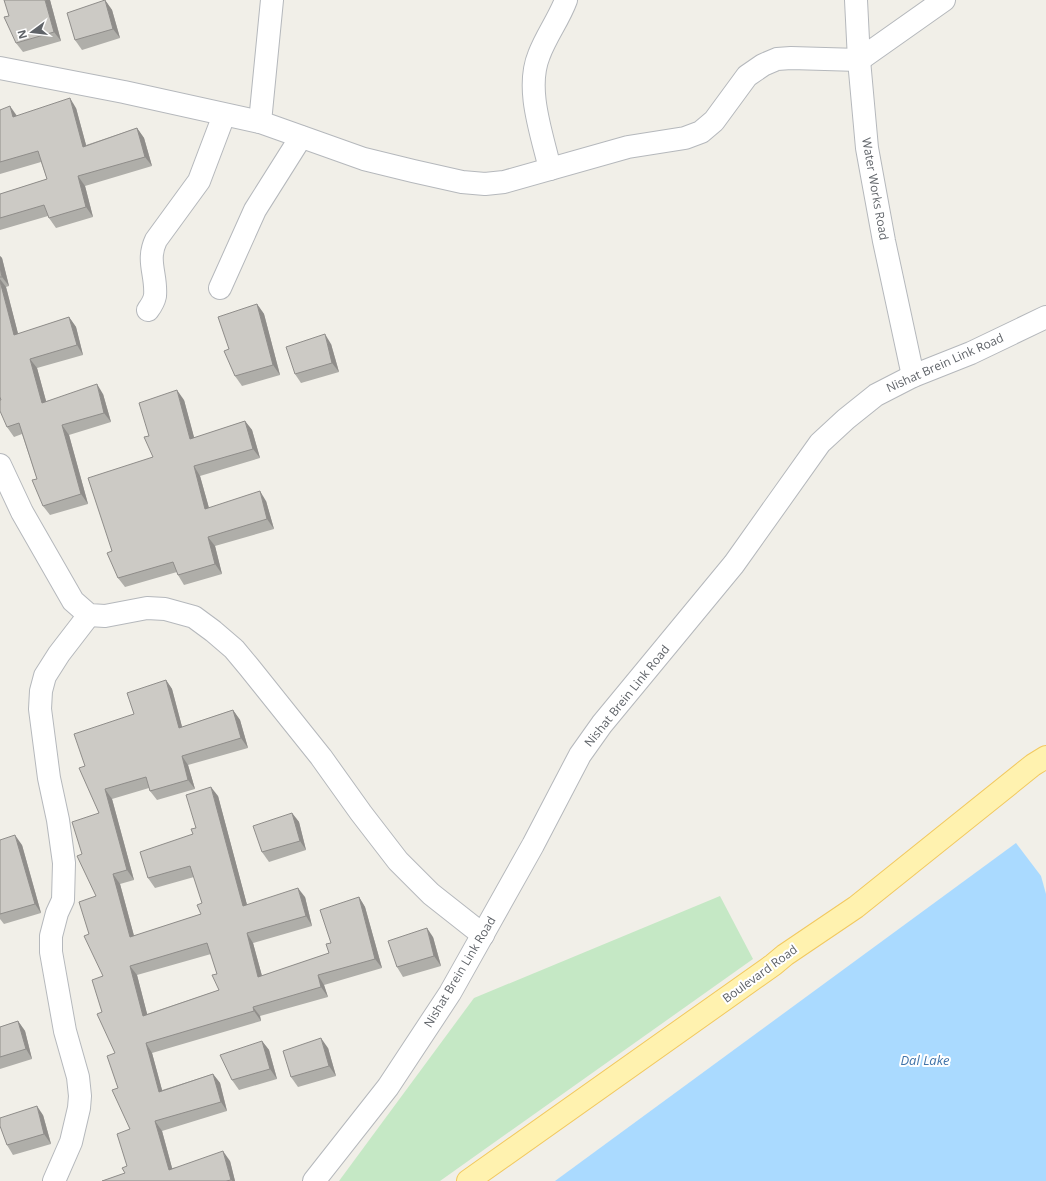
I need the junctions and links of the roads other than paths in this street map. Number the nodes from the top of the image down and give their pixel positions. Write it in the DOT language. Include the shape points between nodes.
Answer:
graph roads {
  1 [pos="272,0"];
  2 [pos="566,0"];
  3 [pos="856,0"];
  4 [pos="944,0"];
  5 [pos="859,60"];
  6 [pos="0,68"];
  7 [pos="224,115"];
  8 [pos="260,122"];
  9 [pos="302,137"];
  10 [pos="550,168"];
  11 [pos="220,288"];
  12 [pos="148,310"];
  13 [pos="1046,317"];
  14 [pos="914,376"];
  15 [pos="0,465"];
  16 [pos="89,615"];
  17 [pos="1046,757"];
  18 [pos="483,935"];
  19 [pos="54,1181"];
  20 [pos="314,1181"];
  21 [pos="468,1181"];
  1 -- 8 [label="street"];
  2 -- 10 [label="street" via="534,69 536,108"];
  3 -- 5 [label="street, Water Works Road"];
  4 -- 5 [label="street"];
  5 -- 10 [label="street" via="777,59 747,76 714,121 701,132 685,138 628,147"];
  5 -- 14 [label="street, Water Works Road" via="867,148 884,241"];
  6 -- 7 [label="street"];
  7 -- 8 [label="street"];
  7 -- 12 [label="street" via="199,181 152,247 155,296"];
  8 -- 9 [label="street"];
  9 -- 10 [label="street" via="364,159 462,182 504,182"];
  9 -- 11 [label="street" via="255,210"];
  13 -- 14 [label="street, Nishat Brein Link Road" via="971,353"];
  14 -- 18 [label="street, Nishat Brein Link Road" via="876,395 820,443 734,564 602,724 580,755"];
  15 -- 16 [label="street" via="22,512 69,596"];
  16 -- 18 [label="street" via="105,616 147,608 165,608 194,617 213,631 234,649 321,756 398,861 431,894"];
  16 -- 19 [label="street" via="45,676 41,691 40,709 49,778 64,863 63,900 51,936 51,952 80,1096 71,1142"];
  17 -- 21 [label="main road, Boulevard Road" via="856,907"];
  18 -- 20 [label="street, Nishat Brein Link Road" via="450,993 388,1087"];
}
